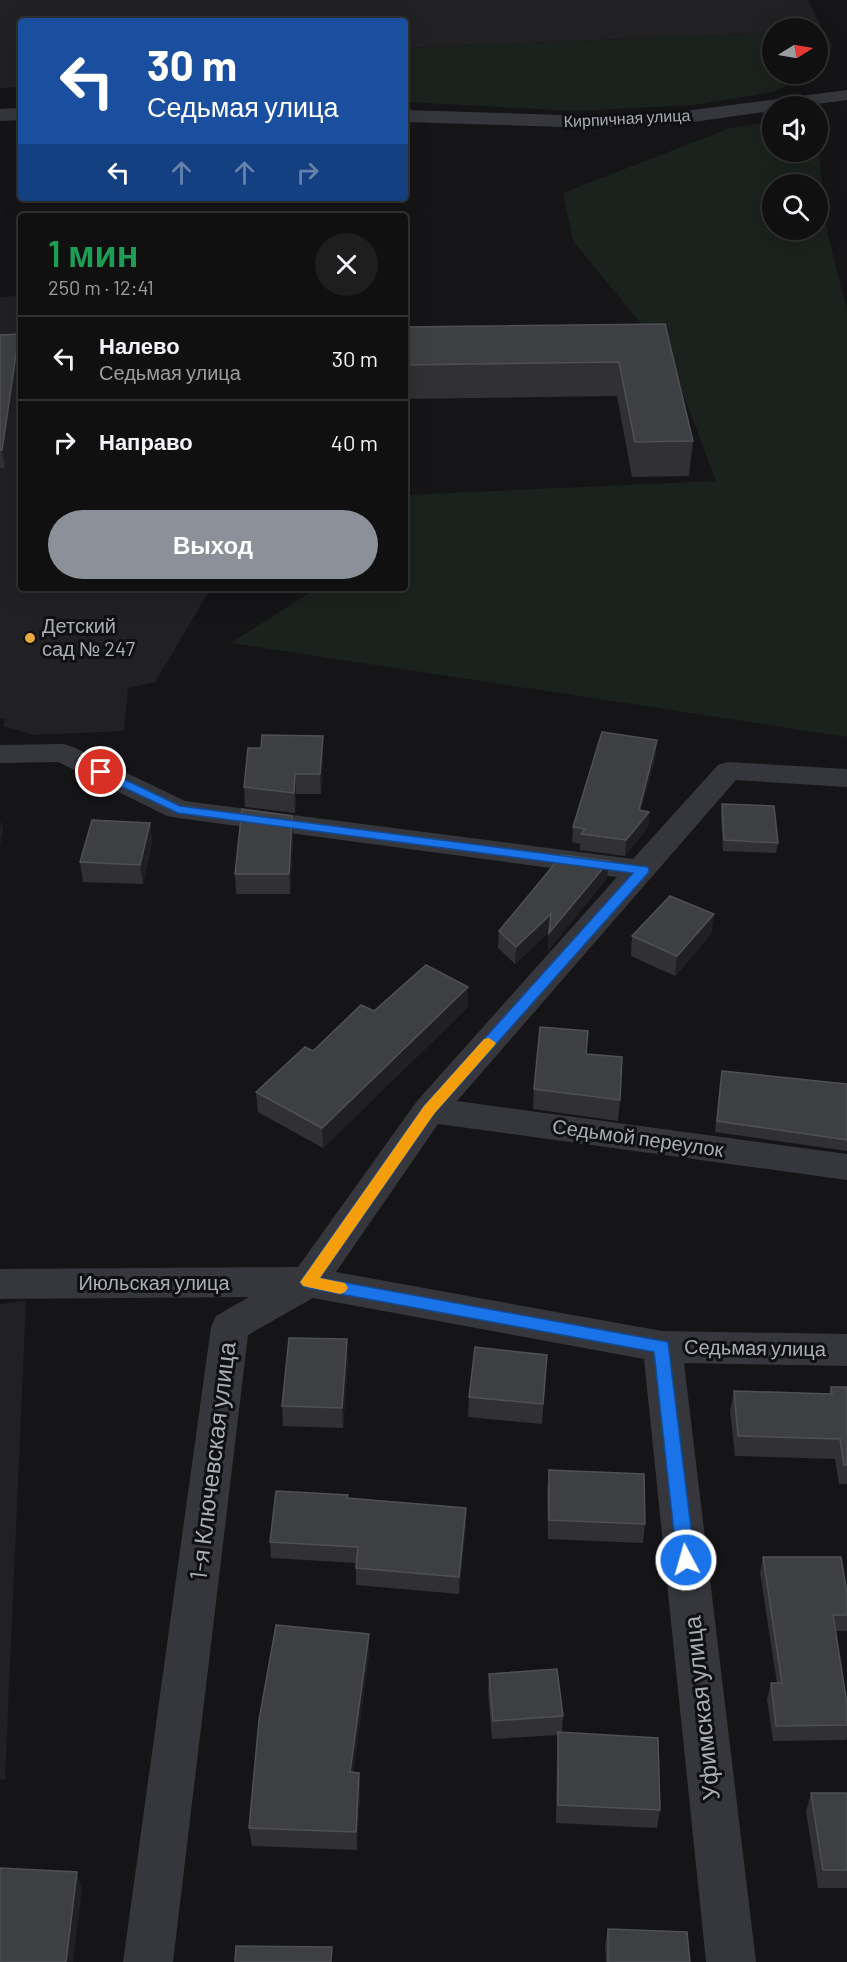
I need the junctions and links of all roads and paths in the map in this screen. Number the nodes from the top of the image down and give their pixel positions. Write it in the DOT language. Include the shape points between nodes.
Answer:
graph roads {
  1 [pos="847,95"];
  2 [pos="18,114"];
  3 [pos="0,115"];
  4 [pos="408,116"];
  5 [pos="0,754"];
  6 [pos="847,778"];
  7 [pos="643,870"];
  8 [pos="429,1110"];
  9 [pos="847,1167"];
  10 [pos="308,1282"];
  11 [pos="0,1284"];
  12 [pos="662,1347"];
  13 [pos="847,1350"];
  14 [pos="148,1962"];
  15 [pos="731,1962"];
  1 -- 4 [label="street, Кирпичная улица" via="693,116 595,122"];
  2 -- 3 [label="street"];
  5 -- 7 [label="street" via="63,753 178,809"];
  6 -- 7 [label="street, 1-я Ключевская улица" via="728,771"];
  7 -- 8 [label="street, 1-я Ключевская улица"];
  8 -- 9 [label="street, Седьмой переулок"];
  8 -- 10 [label="street, 1-я Ключевская улица"];
  10 -- 11 [label="street, Июльская улица"];
  10 -- 12 [label="street, Седьмая улица"];
  10 -- 14 [label="street, 1-я Ключевская улица" via="230,1327"];
  12 -- 13 [label="street, Седьмая улица"];
  12 -- 15 [label="street, Уфимская улица"];
}
